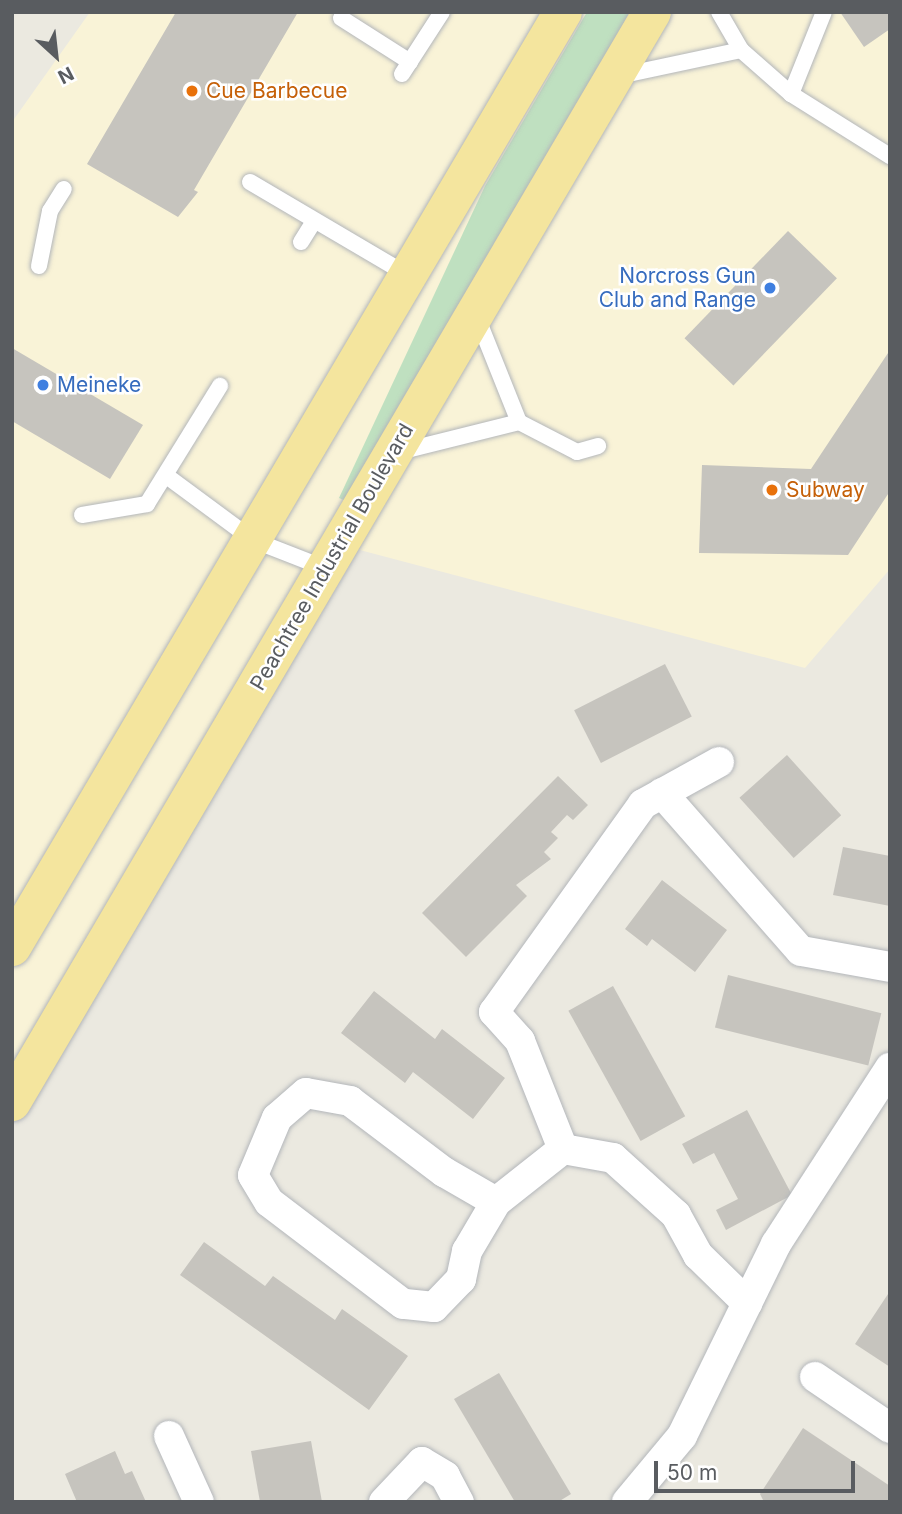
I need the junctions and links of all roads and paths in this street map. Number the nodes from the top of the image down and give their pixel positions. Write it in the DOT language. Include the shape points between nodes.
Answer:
graph roads {
  1 [pos="442,12"];
  2 [pos="652,12"];
  3 [pos="719,12"];
  4 [pos="824,12"];
  5 [pos="555,15"];
  6 [pos="341,18"];
  7 [pos="741,50"];
  8 [pos="613,77"];
  9 [pos="791,94"];
  10 [pos="890,156"];
  11 [pos="250,182"];
  12 [pos="64,189"];
  13 [pos="314,221"];
  14 [pos="301,242"];
  15 [pos="39,266"];
  16 [pos="408,275"];
  17 [pos="475,312"];
  18 [pos="220,386"];
  19 [pos="519,422"];
  20 [pos="598,446"];
  21 [pos="392,453"];
  22 [pos="168,477"];
  23 [pos="82,515"];
  24 [pos="253,540"];
  25 [pos="325,568"];
  26 [pos="719,762"];
  27 [pos="662,793"];
  28 [pos="12,947"];
  29 [pos="890,967"];
  30 [pos="890,1069"];
  31 [pos="12,1102"];
  32 [pos="563,1149"];
  33 [pos="496,1202"];
  34 [pos="747,1303"];
  35 [pos="816,1377"];
  36 [pos="890,1428"];
  37 [pos="169,1436"];
  38 [pos="199,1502"];
  39 [pos="384,1502"];
  40 [pos="459,1502"];
  41 [pos="627,1502"];
  1 -- 6 [label="lane" via="406,68"];
  2 -- 8 [label="highway, Peachtree Industrial Boulevard"];
  3 -- 7 [label="lane"];
  4 -- 9 [label="lane"];
  5 -- 16 [label="highway"];
  7 -- 8 [label="lane"];
  7 -- 9 [label="lane"];
  8 -- 17 [label="highway, Peachtree Industrial Boulevard"];
  9 -- 10 [label="lane"];
  11 -- 13 [label="lane"];
  12 -- 15 [label="lane" via="50,211"];
  13 -- 14 [label="lane"];
  13 -- 16 [label="lane"];
  16 -- 24 [label="highway"];
  17 -- 19 [label="lane"];
  17 -- 21 [label="highway, Peachtree Industrial Boulevard"];
  18 -- 22 [label="lane"];
  19 -- 20 [label="lane" via="577,452"];
  19 -- 21 [label="lane"];
  21 -- 25 [label="highway, Peachtree Industrial Boulevard"];
  22 -- 23 [label="lane" via="147,504"];
  22 -- 24 [label="lane"];
  24 -- 25 [label="lane"];
  24 -- 28 [label="highway"];
  25 -- 31 [label="highway, Peachtree Industrial Boulevard"];
  26 -- 27 [label="street"];
  27 -- 29 [label="street" via="801,951"];
  27 -- 32 [label="street" via="643,804 494,1012 520,1041"];
  30 -- 34 [label="street" via="776,1244"];
  32 -- 33 [label="street"];
  32 -- 34 [label="street" via="613,1158 676,1215 698,1255"];
  33 -- 33 [label="street" via="467,1251 461,1279 434,1307 403,1304 269,1202 253,1175 277,1118 306,1093 350,1101 444,1172"];
  34 -- 41 [label="street" via="682,1436"];
  35 -- 36 [label="street"];
  37 -- 38 [label="street"];
  39 -- 40 [label="street" via="422,1462 445,1476"];
}
